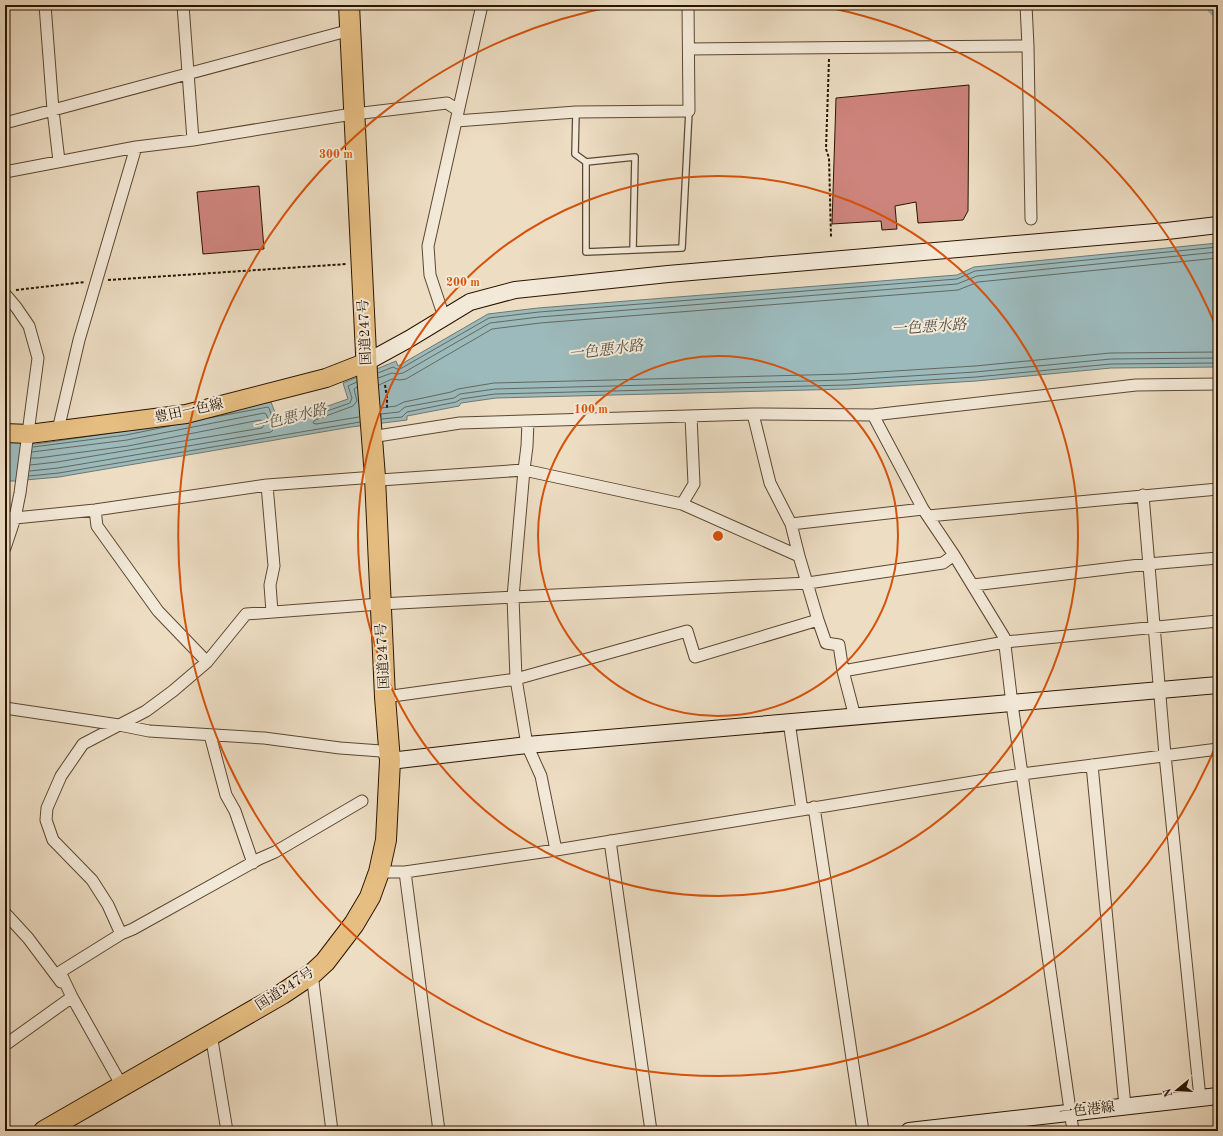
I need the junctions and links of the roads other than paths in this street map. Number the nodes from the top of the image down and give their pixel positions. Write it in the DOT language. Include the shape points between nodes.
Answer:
graph roads {
  1 [pos="45,5"];
  2 [pos="183,5"];
  3 [pos="349,5"];
  4 [pos="482,5"];
  5 [pos="688,5"];
  6 [pos="1026,5"];
  7 [pos="350,32"];
  8 [pos="1028,46"];
  9 [pos="689,49"];
  10 [pos="189,74"];
  11 [pos="53,110"];
  12 [pos="689,111"];
  13 [pos="576,112"];
  14 [pos="355,115"];
  15 [pos="457,116"];
  16 [pos="5,123"];
  17 [pos="193,140"];
  18 [pos="136,147"];
  19 [pos="59,161"];
  20 [pos="586,162"];
  21 [pos="5,172"];
  22 [pos="1031,219"];
  23 [pos="1218,224"];
  24 [pos="632,250"];
  25 [pos="9,292"];
  26 [pos="444,317"];
  27 [pos="367,368"];
  28 [pos="1218,384"];
  29 [pos="753,414"];
  30 [pos="873,415"];
  31 [pos="691,416"];
  32 [pos="528,421"];
  33 [pos="58,430"];
  34 [pos="371,431"];
  35 [pos="5,433"];
  36 [pos="28,438"];
  37 [pos="524,470"];
  38 [pos="375,477"];
  39 [pos="267,485"];
  40 [pos="1218,489"];
  41 [pos="1143,495"];
  42 [pos="682,504"];
  43 [pos="95,510"];
  44 [pos="925,512"];
  45 [pos="10,518"];
  46 [pos="791,524"];
  47 [pos="5,548"];
  48 [pos="954,555"];
  49 [pos="799,556"];
  50 [pos="1218,558"];
  51 [pos="1148,564"];
  52 [pos="808,583"];
  53 [pos="973,584"];
  54 [pos="513,597"];
  55 [pos="380,604"];
  56 [pos="272,612"];
  57 [pos="818,620"];
  58 [pos="1218,621"];
  59 [pos="1154,627"];
  60 [pos="1005,642"];
  61 [pos="207,662"];
  62 [pos="843,671"];
  63 [pos="516,679"];
  64 [pos="1218,685"];
  65 [pos="1160,690"];
  66 [pos="385,697"];
  67 [pos="1012,704"];
  68 [pos="5,708"];
  69 [pos="855,716"];
  70 [pos="789,722"];
  71 [pos="119,725"];
  72 [pos="210,735"];
  73 [pos="527,745"];
  74 [pos="1218,748"];
  75 [pos="1165,755"];
  76 [pos="390,761"];
  77 [pos="1092,765"];
  78 [pos="1022,774"];
  79 [pos="362,801"];
  80 [pos="814,807"];
  81 [pos="802,810"];
  82 [pos="610,841"];
  83 [pos="556,850"];
  84 [pos="253,863"];
  85 [pos="379,872"];
  86 [pos="405,872"];
  87 [pos="5,913"];
  88 [pos="121,934"];
  89 [pos="312,974"];
  90 [pos="72,997"];
  91 [pos="211,1034"];
  92 [pos="5,1045"];
  93 [pos="122,1086"];
  94 [pos="1218,1096"];
  95 [pos="1200,1098"];
  96 [pos="1125,1106"];
  97 [pos="1070,1112"];
  98 [pos="44,1131"];
  99 [pos="227,1131"];
  100 [pos="332,1131"];
  101 [pos="439,1131"];
  102 [pos="651,1131"];
  103 [pos="863,1131"];
  104 [pos="909,1131"];
  105 [pos="1073,1131"];
  1 -- 11 [label="street"];
  2 -- 10 [label="street"];
  3 -- 7 [label="highway, 国道247号"];
  4 -- 15 [label="street"];
  5 -- 9 [label="street"];
  6 -- 8 [label="street"];
  7 -- 10 [label="street"];
  7 -- 14 [label="highway, 国道247号"];
  8 -- 9 [label="street"];
  8 -- 22 [label="street"];
  9 -- 12 [label="street"];
  10 -- 11 [label="street"];
  10 -- 17 [label="street"];
  11 -- 16 [label="street"];
  11 -- 19 [label="street"];
  12 -- 13 [label="street"];
  12 -- 24 [label="lane" via="682,248"];
  13 -- 15 [label="street"];
  13 -- 20 [label="lane" via="575,154"];
  14 -- 15 [label="street" via="447,103"];
  14 -- 17 [label="street"];
  14 -- 27 [label="highway, 国道247号"];
  15 -- 26 [label="street" via="428,246 430,274"];
  17 -- 18 [label="street"];
  18 -- 19 [label="street"];
  18 -- 33 [label="street" via="79,340"];
  19 -- 21 [label="street"];
  20 -- 24 [label="lane" via="586,252"];
  20 -- 24 [label="lane" via="635,157"];
  23 -- 26 [label="street" via="1167,231 668,274 515,290 470,302"];
  25 -- 36 [label="street" via="28,326 38,358"];
  26 -- 27 [label="street"];
  27 -- 33 [label="main road, 豊田一色線" via="186,414"];
  27 -- 34 [label="highway, 国道247号"];
  28 -- 30 [label="street" via="1136,385"];
  29 -- 30 [label="street"];
  29 -- 31 [label="street"];
  29 -- 46 [label="street" via="770,483"];
  30 -- 44 [label="street"];
  31 -- 32 [label="street"];
  31 -- 42 [label="street" via="694,484"];
  32 -- 34 [label="street" via="460,423"];
  32 -- 37 [label="street"];
  33 -- 36 [label="main road, 豊田一色線"];
  34 -- 38 [label="highway, 国道247号"];
  35 -- 36 [label="main road, 豊田一色線"];
  36 -- 45 [label="street" via="20,493"];
  37 -- 38 [label="street" via="380,480"];
  37 -- 42 [label="street"];
  37 -- 54 [label="street"];
  38 -- 39 [label="street"];
  38 -- 55 [label="highway, 国道247号"];
  39 -- 43 [label="street"];
  39 -- 56 [label="street" via="274,566 270,584"];
  40 -- 41 [label="street"];
  41 -- 44 [label="street"];
  41 -- 51 [label="street"];
  42 -- 49 [label="street"];
  43 -- 45 [label="street"];
  43 -- 61 [label="street" via="96,526 158,611"];
  44 -- 46 [label="street"];
  44 -- 48 [label="street"];
  45 -- 47 [label="street"];
  46 -- 49 [label="street"];
  48 -- 52 [label="street" via="943,563"];
  48 -- 53 [label="street"];
  49 -- 52 [label="street"];
  50 -- 51 [label="street"];
  51 -- 53 [label="street"];
  51 -- 59 [label="street"];
  52 -- 54 [label="street"];
  52 -- 57 [label="street"];
  53 -- 60 [label="street"];
  54 -- 55 [label="street"];
  54 -- 63 [label="street"];
  55 -- 56 [label="street"];
  55 -- 66 [label="highway, 国道247号"];
  56 -- 61 [label="street" via="246,614"];
  57 -- 62 [label="street" via="826,643 839,646"];
  57 -- 63 [label="street" via="695,657 686,631"];
  58 -- 59 [label="street"];
  59 -- 60 [label="street"];
  59 -- 65 [label="street"];
  60 -- 62 [label="street"];
  60 -- 67 [label="street"];
  61 -- 71 [label="street" via="174,691 146,711"];
  62 -- 69 [label="street"];
  63 -- 66 [label="street"];
  63 -- 73 [label="street"];
  64 -- 65 [label="street"];
  65 -- 67 [label="street"];
  65 -- 75 [label="street"];
  66 -- 76 [label="highway, 国道247号"];
  67 -- 69 [label="street"];
  67 -- 78 [label="street"];
  68 -- 71 [label="street"];
  69 -- 70 [label="street"];
  70 -- 73 [label="street"];
  70 -- 81 [label="street"];
  71 -- 72 [label="street" via="149,731"];
  71 -- 88 [label="street" via="83,744 61,776 47,808 46,820 53,840 92,880 108,905"];
  72 -- 76 [label="street" via="264,738 381,751"];
  72 -- 84 [label="street" via="226,795 235,811"];
  73 -- 76 [label="street"];
  73 -- 83 [label="street" via="541,776"];
  74 -- 75 [label="street"];
  75 -- 77 [label="street"];
  75 -- 95 [label="street"];
  76 -- 85 [label="highway, 国道247号" via="386,840"];
  77 -- 78 [label="street"];
  77 -- 96 [label="street"];
  78 -- 80 [label="street"];
  78 -- 97 [label="street"];
  79 -- 84 [label="street"];
  80 -- 81 [label="street"];
  80 -- 103 [label="street"];
  81 -- 82 [label="street"];
  82 -- 83 [label="street"];
  82 -- 102 [label="street"];
  83 -- 86 [label="street"];
  84 -- 88 [label="street"];
  85 -- 86 [label="street"];
  85 -- 89 [label="highway, 国道247号" via="370,896 354,924 325,962"];
  86 -- 101 [label="street"];
  87 -- 90 [label="street" via="28,938"];
  88 -- 90 [label="street" via="60,972"];
  89 -- 91 [label="highway, 国道247号"];
  89 -- 100 [label="street"];
  90 -- 92 [label="street"];
  90 -- 93 [label="street"];
  91 -- 93 [label="highway, 国道247号"];
  91 -- 99 [label="street"];
  93 -- 98 [label="highway, 国道247号"];
  94 -- 95 [label="street, 一色港線"];
  95 -- 96 [label="street, 一色港線"];
  96 -- 97 [label="street, 一色港線"];
  97 -- 104 [label="street, 一色港線"];
  97 -- 105 [label="street"];
}
